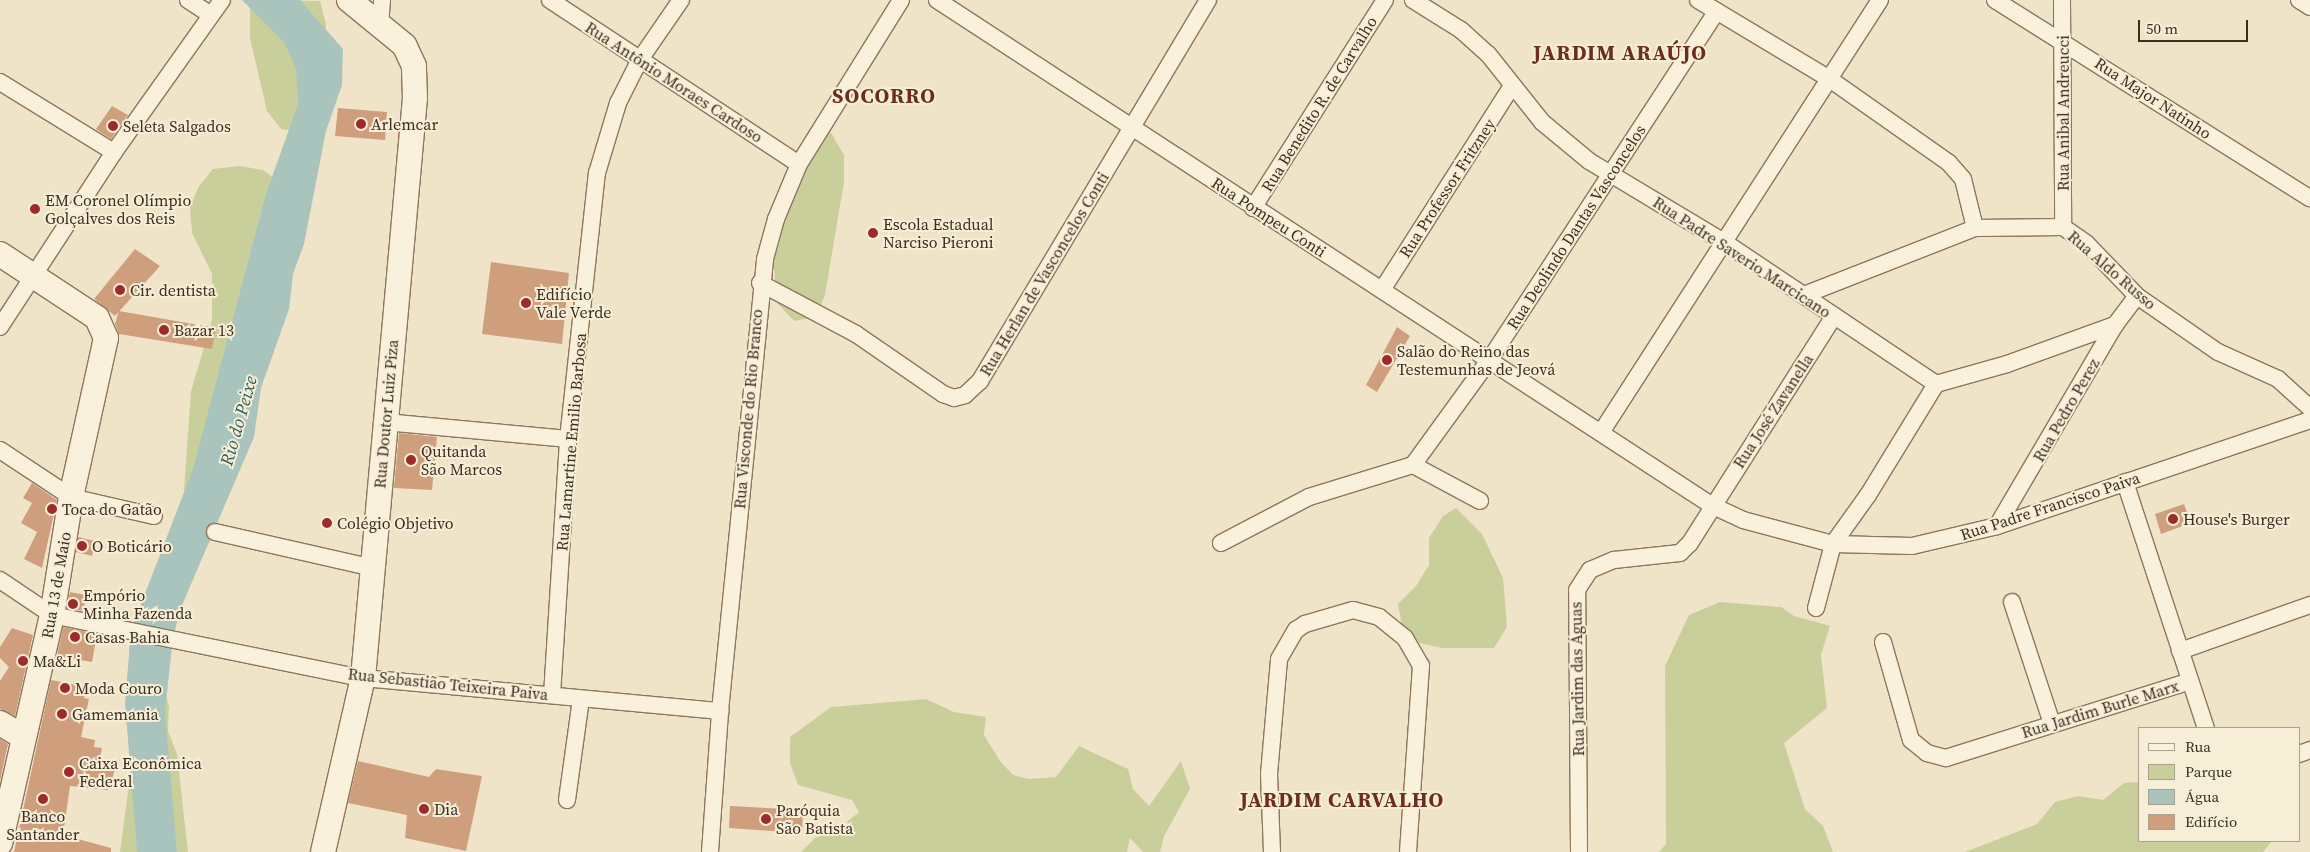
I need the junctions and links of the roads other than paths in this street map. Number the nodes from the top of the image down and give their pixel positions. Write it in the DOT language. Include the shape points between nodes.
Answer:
graph roads {
  1 [pos="188,0"];
  2 [pos="349,0"];
  3 [pos="382,0"];
  4 [pos="550,0"];
  5 [pos="681,0"];
  6 [pos="901,0"];
  7 [pos="937,0"];
  8 [pos="1208,0"];
  9 [pos="1385,0"];
  10 [pos="1413,0"];
  11 [pos="1698,0"];
  12 [pos="1880,0"];
  13 [pos="1995,0"];
  14 [pos="2062,0"];
  15 [pos="2300,0"];
  16 [pos="2310,7"];
  17 [pos="216,8"];
  18 [pos="1716,11"];
  19 [pos="380,24"];
  20 [pos="2063,40"];
  21 [pos="639,61"];
  22 [pos="1831,80"];
  23 [pos="0,82"];
  24 [pos="1512,86"];
  25 [pos="1132,127"];
  26 [pos="114,152"];
  27 [pos="799,164"];
  28 [pos="1610,175"];
  29 [pos="2310,198"];
  30 [pos="1253,208"];
  31 [pos="2063,227"];
  32 [pos="1975,228"];
  33 [pos="1724,242"];
  34 [pos="0,254"];
  35 [pos="34,277"];
  36 [pos="760,283"];
  37 [pos="1382,290"];
  38 [pos="1804,295"];
  39 [pos="2137,296"];
  40 [pos="1834,316"];
  41 [pos="2115,325"];
  42 [pos="0,327"];
  43 [pos="1490,359"];
  44 [pos="1936,384"];
  45 [pos="2310,408"];
  46 [pos="2310,420"];
  47 [pos="386,422"];
  48 [pos="1602,431"];
  49 [pos="568,439"];
  50 [pos="0,450"];
  51 [pos="1413,464"];
  52 [pos="2125,482"];
  53 [pos="71,497"];
  54 [pos="1480,501"];
  55 [pos="1711,505"];
  56 [pos="154,516"];
  57 [pos="1996,526"];
  58 [pos="216,532"];
  59 [pos="1221,544"];
  60 [pos="1833,544"];
  61 [pos="372,568"];
  62 [pos="0,580"];
  63 [pos="2012,602"];
  64 [pos="2310,605"];
  65 [pos="1816,608"];
  66 [pos="52,614"];
  67 [pos="1883,642"];
  68 [pos="2185,649"];
  69 [pos="363,678"];
  70 [pos="2190,681"];
  71 [pos="552,695"];
  72 [pos="581,699"];
  73 [pos="720,711"];
  74 [pos="0,723"];
  75 [pos="2052,724"];
  76 [pos="2206,727"];
  77 [pos="22,736"];
  78 [pos="567,800"];
  79 [pos="1,834"];
  80 [pos="1408,851"];
  81 [pos="323,852"];
  82 [pos="710,852"];
  83 [pos="1272,852"];
  84 [pos="1579,852"];
  1 -- 17 [label="street"];
  2 -- 19 [label="street, Rua Doutor Luiz Piza"];
  3 -- 19 [label="street"];
  4 -- 21 [label="street, Rua Antônio Moraes Cardoso"];
  5 -- 21 [label="street, Rua Lamartine Emilio Barbosa"];
  6 -- 27 [label="street, Rua Visconde do Rio Branco"];
  7 -- 25 [label="street, Rua Pompeu Conti"];
  8 -- 25 [label="street, Rua Herlan de Vasconcelos Conti"];
  9 -- 30 [label="street, Rua Benedito R. de Carvalho"];
  10 -- 24 [label="street, Rua Padre Saverio Marcicano" via="1461,30 1488,54"];
  11 -- 18 [label="street"];
  12 -- 22 [label="street"];
  13 -- 20 [label="street, Rua Major Natinho"];
  14 -- 20 [label="street, Rua Anibal Andreucci"];
  15 -- 16 [label="street"];
  17 -- 26 [label="street"];
  18 -- 22 [label="street"];
  18 -- 28 [label="street, Rua Deolindo Dantas Vasconcelos"];
  19 -- 47 [label="street, Rua Doutor Luiz Piza" via="404,45 411,59 415,98"];
  20 -- 29 [label="street, Rua Major Natinho"];
  20 -- 31 [label="street, Rua Anibal Andreucci"];
  21 -- 27 [label="street, Rua Antônio Moraes Cardoso"];
  21 -- 49 [label="street, Rua Lamartine Emilio Barbosa" via="618,103 597,174"];
  22 -- 32 [label="street" via="1949,164 1962,179"];
  22 -- 33 [label="street"];
  23 -- 26 [label="street"];
  24 -- 28 [label="street, Rua Padre Saverio Marcicano" via="1542,122"];
  24 -- 37 [label="street, Rua Professor Fritzney"];
  25 -- 30 [label="street, Rua Pompeu Conti"];
  25 -- 36 [label="street, Rua Herlan de Vasconcelos Conti" via="980,381 966,395 954,398 943,394 856,334"];
  26 -- 35 [label="street"];
  27 -- 36 [label="street, Rua Visconde do Rio Branco" via="776,219"];
  28 -- 33 [label="street, Rua Padre Saverio Marcicano"];
  28 -- 43 [label="street, Rua Deolindo Dantas Vasconcelos"];
  30 -- 37 [label="street, Rua Pompeu Conti"];
  31 -- 32 [label="street, Rua Aldo Russo"];
  31 -- 39 [label="street, Rua Aldo Russo" via="2087,244"];
  32 -- 38 [label="street"];
  33 -- 38 [label="street, Rua Padre Saverio Marcicano"];
  33 -- 48 [label="street"];
  34 -- 35 [label="street"];
  35 -- 42 [label="street"];
  35 -- 53 [label="street, Rua 13 de Maio" via="97,318 104,326 106,338"];
  36 -- 73 [label="street, Rua Visconde do Rio Branco"];
  37 -- 43 [label="street, Rua Pompeu Conti"];
  38 -- 40 [label="street, Rua Padre Saverio Marcicano"];
  39 -- 41 [label="street, Rua Pedro Perez"];
  39 -- 45 [label="street, Rua Aldo Russo" via="2218,352 2278,379"];
  40 -- 44 [label="street, Rua Padre Saverio Marcicano"];
  40 -- 55 [label="street, Rua José Zavanella"];
  41 -- 44 [label="street" via="2007,364"];
  41 -- 57 [label="street, Rua Pedro Perez"];
  43 -- 48 [label="street, Rua Pompeu Conti"];
  43 -- 51 [label="street, Rua Deolindo Dantas Vasconcelos"];
  44 -- 60 [label="street" via="1868,495"];
  46 -- 52 [label="street, Rua Padre Francisco Paiva"];
  47 -- 49 [label="street"];
  47 -- 61 [label="street, Rua Doutor Luiz Piza"];
  48 -- 55 [label="street, Rua Padre Francisco Paiva"];
  49 -- 71 [label="street, Rua Lamartine Emilio Barbosa"];
  50 -- 53 [label="street"];
  51 -- 54 [label="street"];
  51 -- 59 [label="street" via="1309,497"];
  52 -- 57 [label="street, Rua Padre Francisco Paiva"];
  52 -- 68 [label="street, Rua Jardim Burle Marx"];
  53 -- 56 [label="street"];
  53 -- 66 [label="street, Rua 13 de Maio"];
  55 -- 60 [label="street, Rua Padre Francisco Paiva" via="1743,520"];
  55 -- 84 [label="street, Rua Jardim das Águas" via="1690,544 1680,553 1614,560 1590,570 1576,590"];
  57 -- 60 [label="street, Rua Padre Francisco Paiva" via="1912,546"];
  58 -- 61 [label="street"];
  60 -- 65 [label="street"];
  61 -- 69 [label="street, Rua Doutor Luiz Piza"];
  62 -- 66 [label="street"];
  63 -- 75 [label="street"];
  64 -- 68 [label="street"];
  66 -- 69 [label="street, Rua Sebastião Teixeira Paiva"];
  66 -- 77 [label="street, Rua 13 de Maio"];
  67 -- 75 [label="street, Rua Jardim Burle Marx" via="1911,740 1927,753 1946,758"];
  68 -- 70 [label="street, Rua Jardim Burle Marx"];
  69 -- 71 [label="street, Rua Sebastião Teixeira Paiva"];
  69 -- 81 [label="street, Rua Doutor Luiz Piza"];
  70 -- 75 [label="street, Rua Jardim Burle Marx"];
  70 -- 76 [label="street"];
  71 -- 72 [label="street, Rua Sebastião Teixeira Paiva"];
  72 -- 73 [label="street, Rua Sebastião Teixeira Paiva"];
  72 -- 78 [label="street"];
  73 -- 82 [label="street, Rua Visconde do Rio Branco"];
  74 -- 77 [label="street"];
  77 -- 79 [label="street, Rua 13 de Maio"];
  80 -- 83 [label="street" via="1421,666 1405,638 1379,617 1353,610 1305,624 1296,630 1279,659 1269,774"];
}
